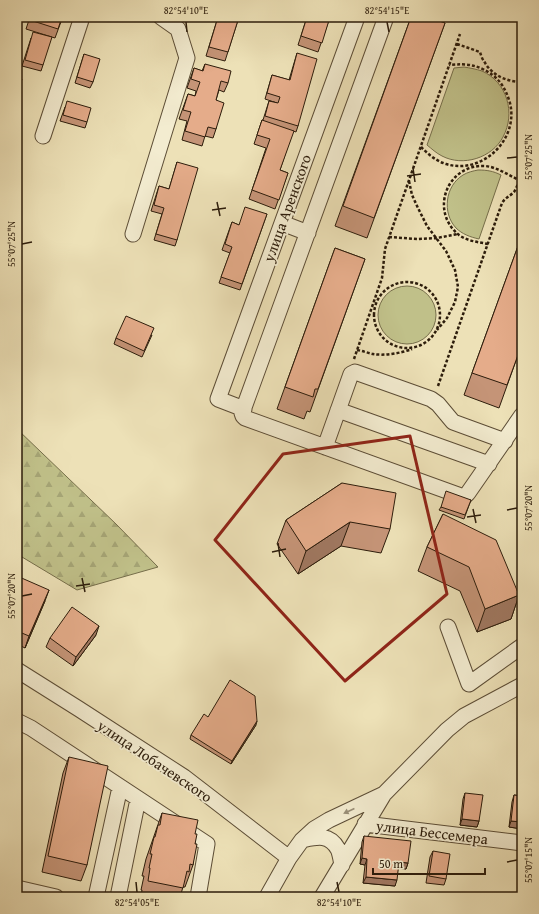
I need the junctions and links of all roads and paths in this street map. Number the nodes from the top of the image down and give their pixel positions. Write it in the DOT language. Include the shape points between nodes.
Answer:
graph roads {
  1 [pos="82,17"];
  2 [pos="161,17"];
  3 [pos="357,17"];
  4 [pos="386,17"];
  5 [pos="460,34"];
  6 [pos="457,44"];
  7 [pos="450,65"];
  8 [pos="496,76"];
  9 [pos="522,82"];
  10 [pos="43,136"];
  11 [pos="421,147"];
  12 [pos="473,166"];
  13 [pos="522,170"];
  14 [pos="409,180"];
  15 [pos="518,180"];
  16 [pos="282,224"];
  17 [pos="308,233"];
  18 [pos="133,234"];
  19 [pos="458,234"];
  20 [pos="389,237"];
  21 [pos="437,238"];
  22 [pos="488,244"];
  23 [pos="375,304"];
  24 [pos="434,334"];
  25 [pos="420,346"];
  26 [pos="357,350"];
  27 [pos="353,372"];
  28 [pos="433,400"];
  29 [pos="244,409"];
  30 [pos="338,410"];
  31 [pos="522,416"];
  32 [pos="504,441"];
  33 [pos="325,447"];
  34 [pos="489,464"];
  35 [pos="448,627"];
  36 [pos="522,646"];
  37 [pos="17,670"];
  38 [pos="522,685"];
  39 [pos="17,721"];
  40 [pos="120,787"];
  41 [pos="384,794"];
  42 [pos="138,799"];
  43 [pos="365,824"];
  44 [pos="302,840"];
  45 [pos="522,843"];
  46 [pos="289,858"];
  47 [pos="342,865"];
  48 [pos="17,888"];
  49 [pos="56,897"];
  50 [pos="96,897"];
  51 [pos="118,897"];
  52 [pos="198,897"];
  53 [pos="267,897"];
  54 [pos="322,897"];
  1 -- 10 [label="street"];
  2 -- 18 [label="street" via="178,29 187,58"];
  3 -- 16 [label="street, улица Аренского"];
  4 -- 17 [label="street"];
  5 -- 6 [label="path"];
  6 -- 7 [label="path"];
  6 -- 8 [label="path" via="480,52 484,62"];
  7 -- 8 [label="path" via="470,65"];
  7 -- 11 [label="path"];
  8 -- 9 [label="path"];
  8 -- 12 [label="path" via="511,107 510,128 501,146"];
  11 -- 12 [label="path" via="436,160 446,164"];
  11 -- 14 [label="path"];
  12 -- 15 [label="path" via="495,168"];
  12 -- 19 [label="path" via="454,178 445,193 444,212 453,230"];
  13 -- 15 [label="path"];
  14 -- 20 [label="path"];
  14 -- 21 [label="path" via="418,208 427,226"];
  15 -- 22 [label="path" via="514,192 502,203"];
  16 -- 17 [label="street"];
  16 -- 29 [label="street, улица Аренского" via="218,399"];
  17 -- 29 [label="street"];
  19 -- 21 [label="path"];
  19 -- 22 [label="path" via="469,240"];
  20 -- 21 [label="path"];
  20 -- 23 [label="path"];
  21 -- 24 [label="path" via="455,270 458,287 455,302 447,318"];
  22 -- 28 [label="path"];
  23 -- 24 [label="path" via="380,296 395,285 413,283 422,286 436,298 439,307 440,316"];
  23 -- 25 [label="path" via="376,323 385,339 402,347"];
  23 -- 26 [label="path"];
  24 -- 25 [label="path"];
  25 -- 26 [label="path" via="392,354"];
  26 -- 27 [label="path" via="352,366"];
  27 -- 28 [label="street"];
  27 -- 30 [label="street"];
  28 -- 32 [label="street" via="454,422"];
  29 -- 33 [label="street" via="244,418"];
  30 -- 33 [label="street"];
  30 -- 34 [label="street"];
  31 -- 32 [label="street"];
  32 -- 34 [label="street"];
  33 -- 34 [label="street" via="460,496 468,494"];
  35 -- 36 [label="street" via="469,684"];
  37 -- 46 [label="street, улица Лобачевского" via="184,777"];
  38 -- 41 [label="street" via="464,716"];
  39 -- 40 [label="street"];
  40 -- 42 [label="street"];
  40 -- 50 [label="street"];
  41 -- 43 [label="street"];
  41 -- 44 [label="street, one-way" via="329,820"];
  42 -- 51 [label="street"];
  42 -- 52 [label="street" via="207,844"];
  43 -- 45 [label="street, улица Бессемера"];
  43 -- 47 [label="street"];
  44 -- 46 [label="street"];
  44 -- 47 [label="street" via="318,836 330,839 339,849"];
  46 -- 53 [label="street"];
  47 -- 54 [label="street"];
  48 -- 49 [label="street"];
}
